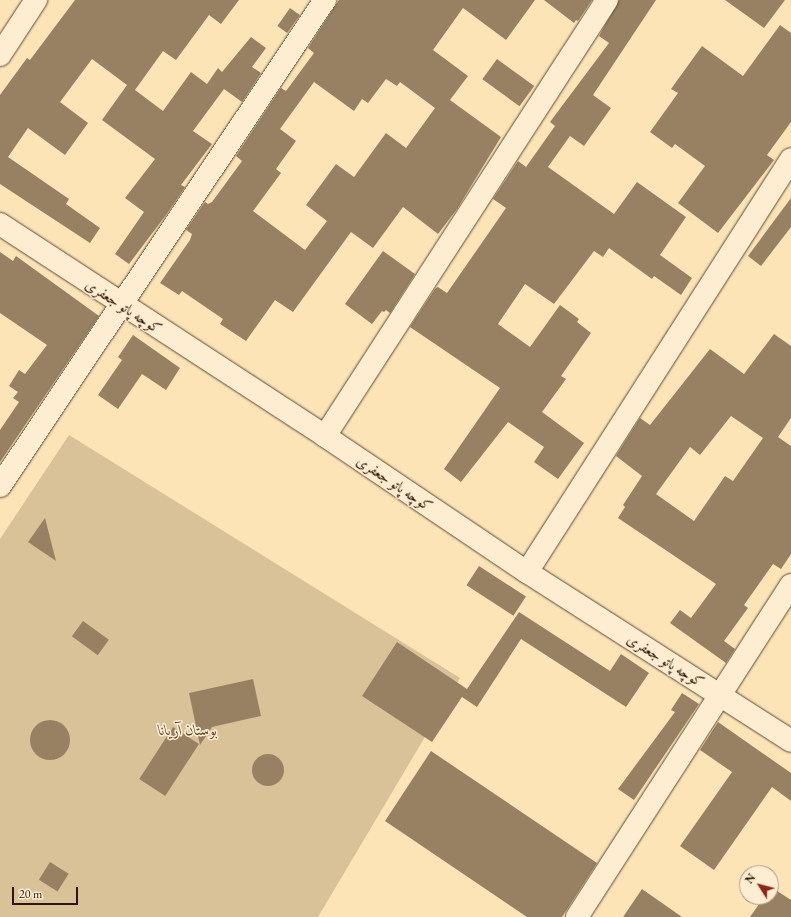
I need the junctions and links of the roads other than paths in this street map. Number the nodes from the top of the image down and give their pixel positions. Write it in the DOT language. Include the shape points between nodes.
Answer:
graph roads {
  1 [pos="36,0"];
  2 [pos="325,0"];
  3 [pos="607,0"];
  4 [pos="0,55"];
  5 [pos="791,159"];
  6 [pos="0,224"];
  7 [pos="121,304"];
  8 [pos="325,436"];
  9 [pos="0,486"];
  10 [pos="527,572"];
  11 [pos="791,585"];
  12 [pos="719,693"];
  13 [pos="791,741"];
  14 [pos="576,917"];
  1 -- 4 [label="street"];
  2 -- 7 [label="street"];
  3 -- 8 [label="street"];
  5 -- 10 [label="street"];
  6 -- 7 [label="street, کوچه پاتو جعفری"];
  7 -- 8 [label="street, کوچه پاتو جعفری"];
  7 -- 9 [label="street"];
  8 -- 10 [label="street, کوچه پاتو جعفری"];
  10 -- 12 [label="street, کوچه پاتو جعفری"];
  11 -- 12 [label="street"];
  12 -- 13 [label="street, کوچه پاتو جعفری"];
  12 -- 14 [label="street"];
}
